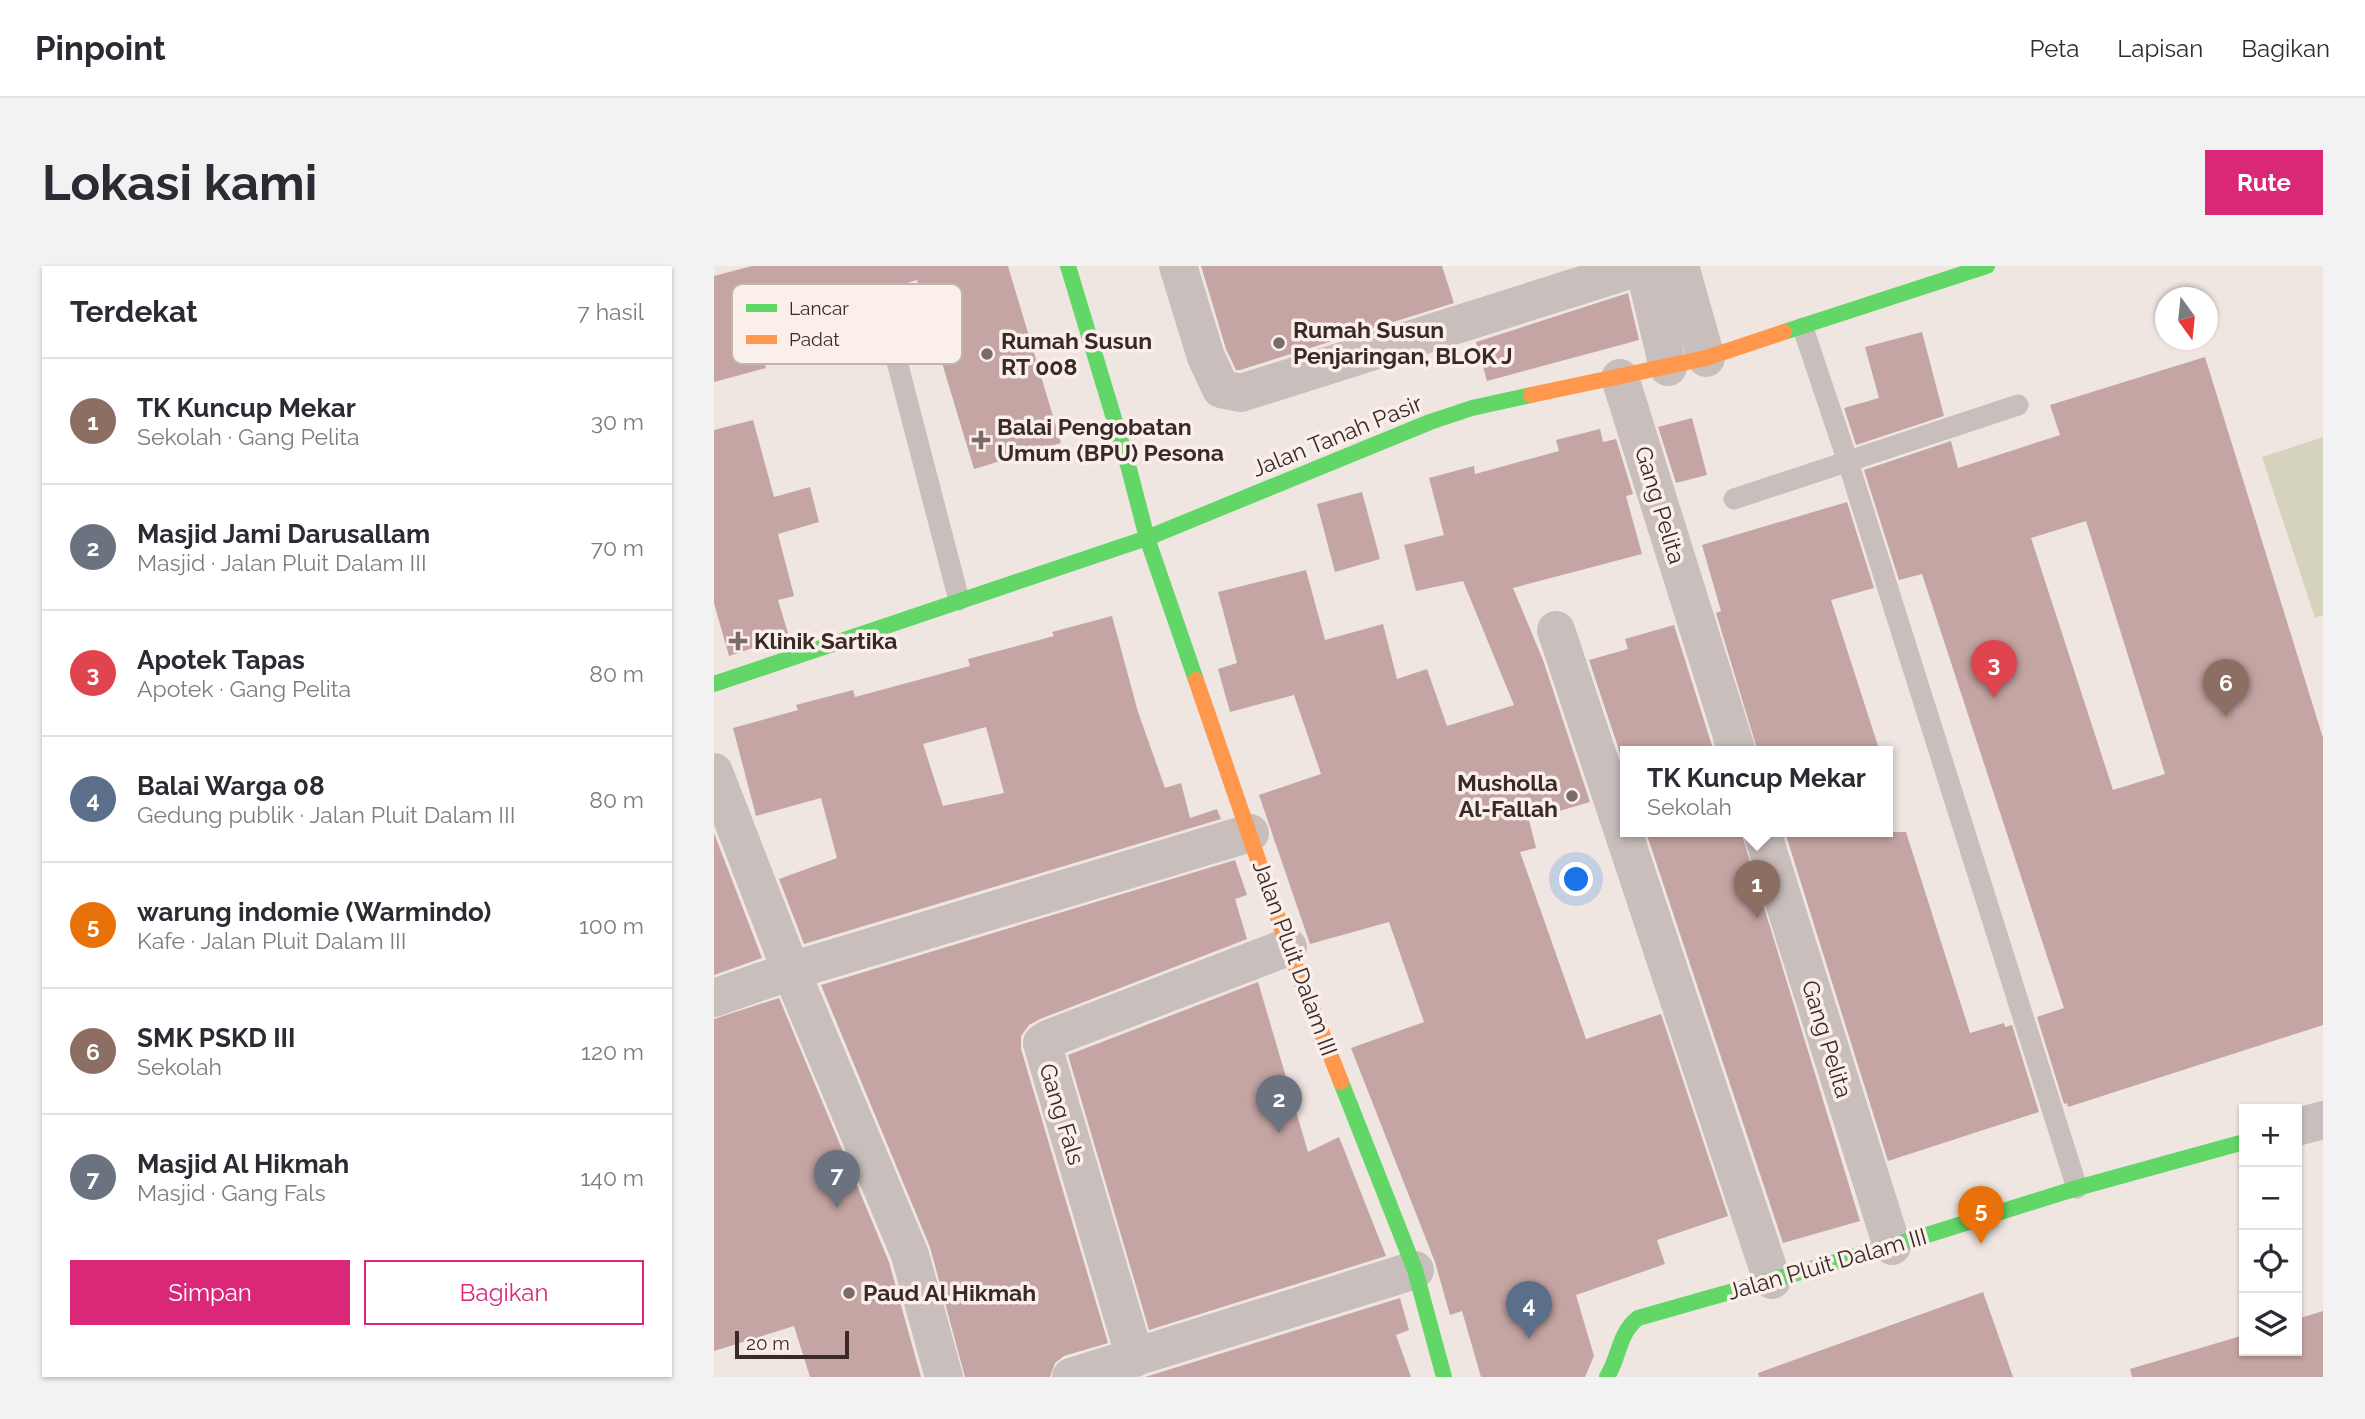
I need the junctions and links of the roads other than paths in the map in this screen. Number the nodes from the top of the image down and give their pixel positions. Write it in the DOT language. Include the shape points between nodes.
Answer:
graph roads {
  1 [pos="1068,266"];
  2 [pos="1178,266"];
  3 [pos="1987,266"];
  4 [pos="1655,268"];
  5 [pos="1803,328"];
  6 [pos="1706,358"];
  7 [pos="898,364"];
  8 [pos="1668,367"];
  9 [pos="1620,378"];
  10 [pos="2018,405"];
  11 [pos="1848,462"];
  12 [pos="1734,499"];
  13 [pos="1147,538"];
  14 [pos="959,600"];
  15 [pos="1556,630"];
  16 [pos="714,684"];
  17 [pos="1735,746"];
  18 [pos="714,772"];
  19 [pos="1620,823"];
  20 [pos="1250,833"];
  21 [pos="1625,837"];
  22 [pos="1764,837"];
  23 [pos="1288,947"];
  24 [pos="792,971"];
  25 [pos="714,998"];
  26 [pos="2323,1120"];
  27 [pos="2302,1126"];
  28 [pos="2239,1143"];
  29 [pos="2077,1188"];
  30 [pos="1892,1246"];
  31 [pos="1415,1270"];
  32 [pos="1772,1280"];
  33 [pos="1135,1358"];
  34 [pos="944,1377"];
  35 [pos="1071,1377"];
  36 [pos="1444,1377"];
  37 [pos="1607,1377"];
  1 -- 13 [label="street, Jalan Pluit Dalam III"];
  2 -- 4 [label="street" via="1206,357 1222,389 1241,393"];
  3 -- 5 [label="street, Jalan Tanah Pasir"];
  4 -- 6 [label="street"];
  4 -- 8 [label="street"];
  5 -- 6 [label="street, Jalan Tanah Pasir"];
  5 -- 11 [label="lane"];
  6 -- 8 [label="street, Jalan Tanah Pasir"];
  7 -- 14 [label="lane"];
  8 -- 9 [label="street, Jalan Tanah Pasir"];
  9 -- 13 [label="street, Jalan Tanah Pasir" via="1472,408 1430,422"];
  9 -- 17 [label="street, Gang Pelita"];
  10 -- 11 [label="lane"];
  11 -- 12 [label="lane"];
  11 -- 29 [label="lane"];
  13 -- 14 [label="street, Jalan Tanah Pasir"];
  13 -- 20 [label="street, Jalan Pluit Dalam III"];
  14 -- 16 [label="street, Jalan Tanah Pasir"];
  15 -- 19 [label="street"];
  18 -- 24 [label="street"];
  20 -- 23 [label="street, Jalan Pluit Dalam III"];
  20 -- 24 [label="street"];
  21 -- 32 [label="street"];
  22 -- 30 [label="street, Gang Pelita"];
  23 -- 31 [label="street, Jalan Pluit Dalam III"];
  23 -- 33 [label="street, Gang Fals" via="1042,1043"];
  24 -- 25 [label="street"];
  24 -- 34 [label="street" via="910,1255"];
  26 -- 27 [label="street"];
  28 -- 29 [label="street, Jalan Pluit Dalam III"];
  29 -- 30 [label="street, Jalan Pluit Dalam III"];
  30 -- 32 [label="street, Jalan Pluit Dalam III"];
  31 -- 33 [label="street"];
  31 -- 36 [label="street, Jalan Pluit Dalam III"];
  32 -- 37 [label="street, Jalan Pluit Dalam III" via="1638,1318 1621,1335 1614,1369"];
  33 -- 35 [label="street"];
}
